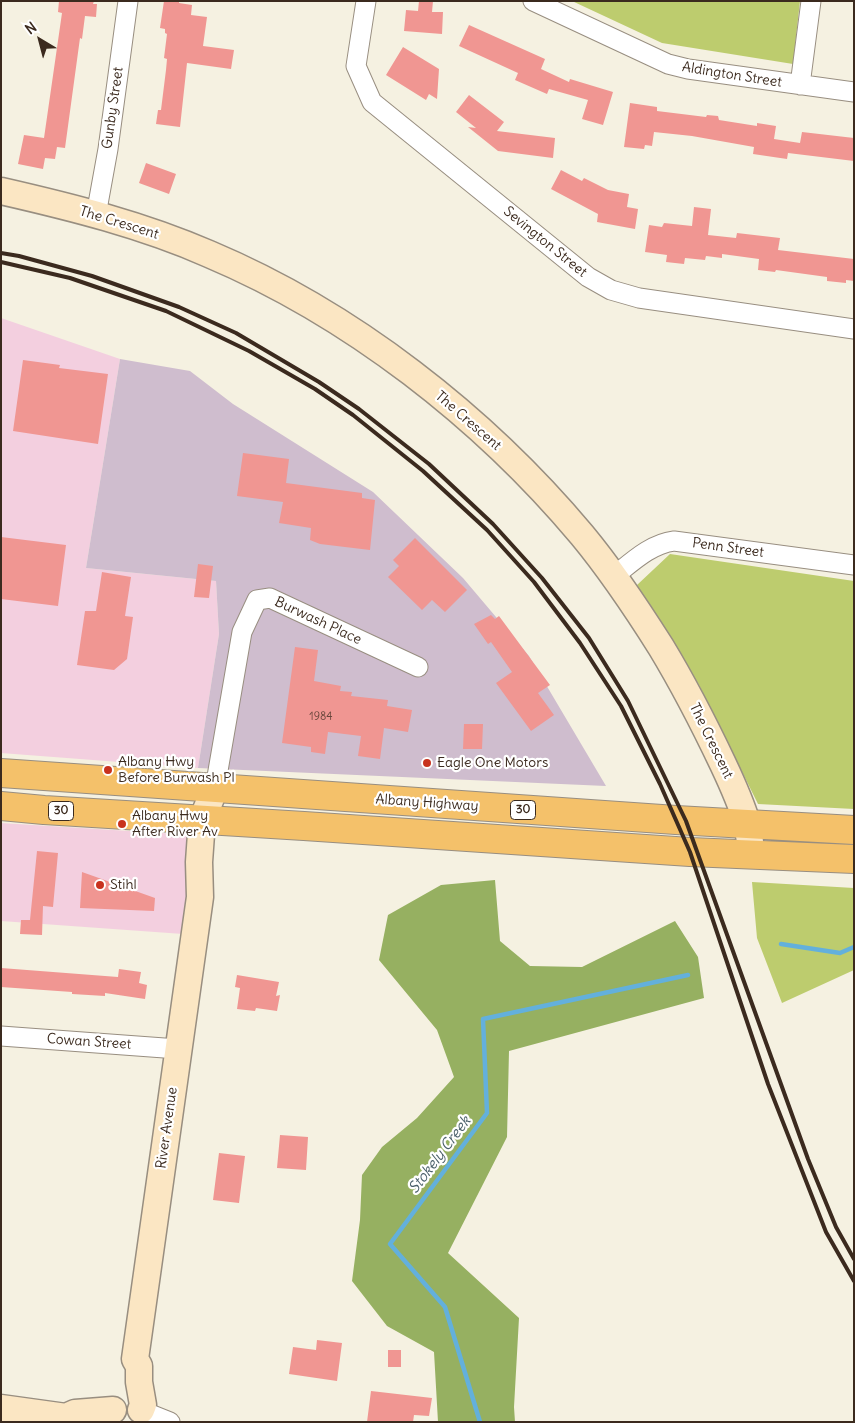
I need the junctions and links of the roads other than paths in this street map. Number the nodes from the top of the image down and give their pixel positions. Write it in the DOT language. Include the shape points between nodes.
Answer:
graph roads {
  1 [pos="128,1"];
  2 [pos="366,1"];
  3 [pos="533,1"];
  4 [pos="811,1"];
  5 [pos="800,85"];
  6 [pos="854,92"];
  7 [pos="1,191"];
  8 [pos="96,215"];
  9 [pos="854,329"];
  10 [pos="854,564"];
  11 [pos="613,576"];
  12 [pos="418,667"];
  13 [pos="1,773"];
  14 [pos="215,788"];
  15 [pos="1,806"];
  16 [pos="591,814"];
  17 [pos="212,821"];
  18 [pos="747,824"];
  19 [pos="854,830"];
  20 [pos="590,845"];
  21 [pos="752,854"];
  22 [pos="854,859"];
  23 [pos="1,1036"];
  24 [pos="178,1048"];
  25 [pos="1,1408"];
  26 [pos="129,1414"];
  27 [pos="68,1419"];
  28 [pos="170,1422"];
  1 -- 8 [label="street, Gunby Street"];
  2 -- 9 [label="street, Sevington Street" via="356,66 372,102 588,278 611,290 638,298"];
  3 -- 5 [label="street, Aldington Street" via="668,64"];
  4 -- 5 [label="street"];
  5 -- 6 [label="street, Aldington Street"];
  7 -- 8 [label="main road, The Crescent"];
  8 -- 11 [label="main road, The Crescent" via="172,239 234,265 302,301 375,347 436,392 493,442 552,502"];
  10 -- 11 [label="street, Penn Street" via="674,541 660,544"];
  11 -- 18 [label="main road, The Crescent" via="683,685 724,766"];
  12 -- 14 [label="street, Burwash Place" via="270,598 256,600 242,632"];
  13 -- 14 [label="highway, Albany Highway / 30"];
  14 -- 16 [label="highway, Albany Highway / 30"];
  14 -- 17 [label="main road, River Avenue"];
  15 -- 17 [label="highway, 30"];
  16 -- 18 [label="highway, Albany Highway / 30"];
  16 -- 20 [label="highway"];
  17 -- 20 [label="highway, 30"];
  17 -- 24 [label="main road, River Avenue" via="199,862 200,897"];
  18 -- 19 [label="highway, Albany Highway / 30"];
  18 -- 21 [label="main road, The Crescent"];
  20 -- 21 [label="highway, 30"];
  21 -- 22 [label="highway, 30"];
  23 -- 24 [label="street, Cowan Street"];
  24 -- 26 [label="main road, River Avenue" via="135,1359 139,1366 143,1405"];
  25 -- 27 [label="main road"];
  26 -- 27 [label="main road" via="75,1413"];
  26 -- 28 [label="street" via="150,1414"];
}
